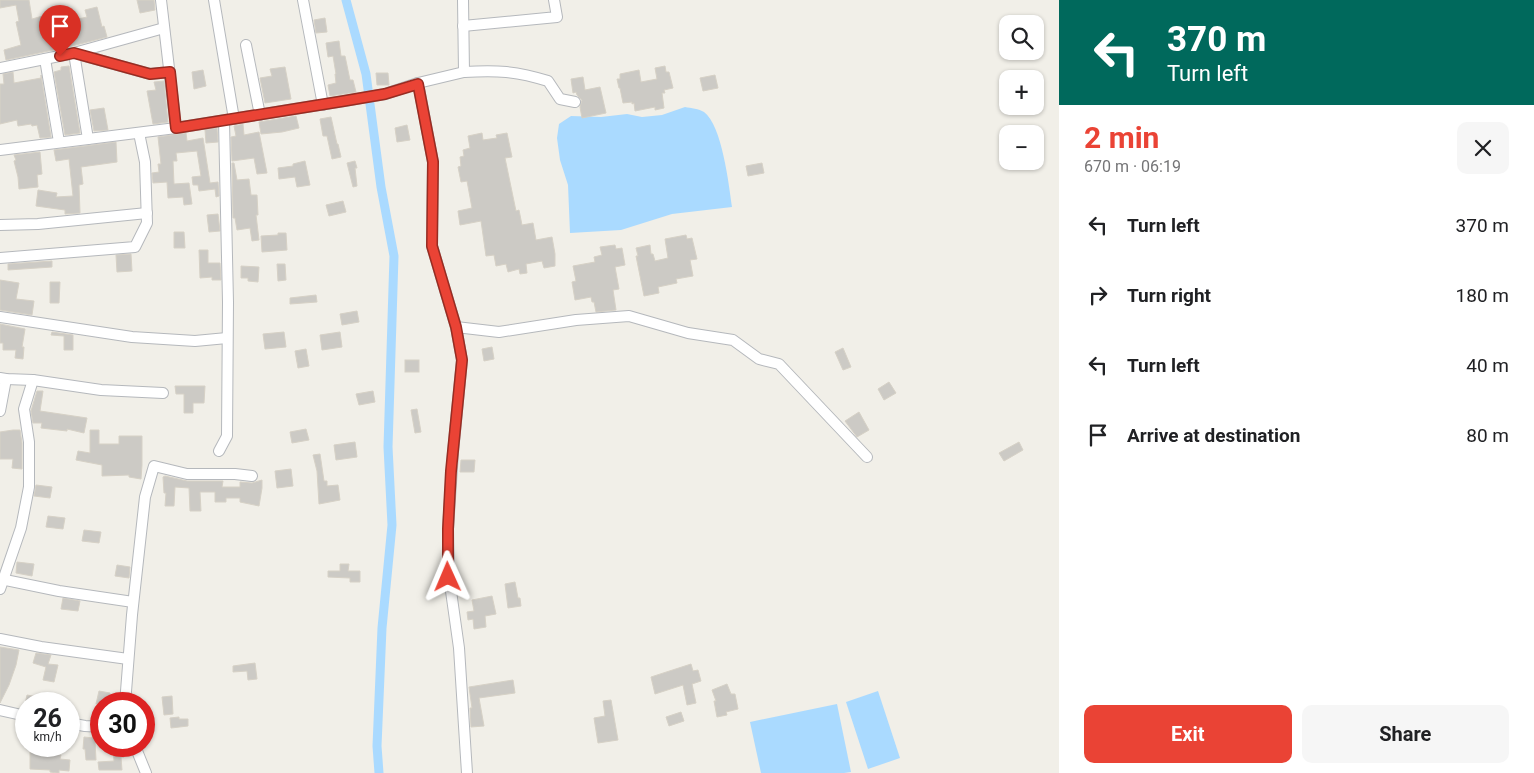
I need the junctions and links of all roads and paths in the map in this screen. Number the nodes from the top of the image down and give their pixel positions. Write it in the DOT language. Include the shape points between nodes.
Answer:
graph roads {
  1 [pos="161,0"];
  2 [pos="214,0"];
  3 [pos="303,0"];
  4 [pos="463,0"];
  5 [pos="554,0"];
  6 [pos="463,26"];
  7 [pos="164,28"];
  8 [pos="246,45"];
  9 [pos="74,53"];
  10 [pos="45,59"];
  11 [pos="0,68"];
  12 [pos="170,72"];
  13 [pos="464,72"];
  14 [pos="418,84"];
  15 [pos="575,102"];
  16 [pos="323,105"];
  17 [pos="260,115"];
  18 [pos="229,120"];
  19 [pos="176,128"];
  20 [pos="139,133"];
  21 [pos="88,139"];
  22 [pos="60,142"];
  23 [pos="0,150"];
  24 [pos="147,213"];
  25 [pos="0,225"];
  26 [pos="0,258"];
  27 [pos="0,317"];
  28 [pos="456,327"];
  29 [pos="228,338"];
  30 [pos="3,379"];
  31 [pos="33,380"];
  32 [pos="163,393"];
  33 [pos="0,411"];
  34 [pos="219,451"];
  35 [pos="867,457"];
  36 [pos="252,476"];
  37 [pos="1,582"];
  38 [pos="133,602"];
  39 [pos="0,638"];
  40 [pos="128,659"];
  41 [pos="125,692"];
  42 [pos="0,710"];
  43 [pos="15,713"];
  44 [pos="139,757"];
  45 [pos="146,773"];
  46 [pos="467,773"];
  1 -- 7 [label="street"];
  2 -- 18 [label="street"];
  3 -- 16 [label="street"];
  4 -- 6 [label="street"];
  5 -- 6 [label="street" via="557,17"];
  6 -- 13 [label="street"];
  7 -- 9 [label="street"];
  7 -- 12 [label="street"];
  8 -- 17 [label="street"];
  9 -- 10 [label="street"];
  9 -- 12 [label="street" via="150,74"];
  9 -- 21 [label="street"];
  10 -- 11 [label="street"];
  10 -- 22 [label="street"];
  12 -- 19 [label="street"];
  13 -- 14 [label="street"];
  13 -- 15 [label="street" via="494,70 523,73 548,81 560,98"];
  14 -- 16 [label="street" via="385,94"];
  14 -- 28 [label="street" via="433,162 432,246"];
  16 -- 17 [label="street"];
  17 -- 18 [label="street"];
  18 -- 19 [label="street"];
  18 -- 29 [label="street"];
  19 -- 20 [label="street"];
  20 -- 21 [label="street"];
  20 -- 24 [label="street" via="145,162"];
  21 -- 22 [label="street"];
  22 -- 23 [label="street"];
  24 -- 25 [label="street"];
  24 -- 26 [label="street" via="147,223 135,247"];
  27 -- 29 [label="street" via="132,337 195,341"];
  28 -- 35 [label="street" via="499,332 576,320 629,316 688,333 733,340 759,359 779,364"];
  28 -- 46 [label="street" via="462,360 451,481 448,577 459,648"];
  29 -- 34 [label="street" via="226,436"];
  30 -- 31 [label="street"];
  30 -- 33 [label="street"];
  31 -- 32 [label="street" via="101,390"];
  31 -- 37 [label="street" via="24,409 29,442 29,487 21,528"];
  36 -- 38 [label="street" via="187,474 154,466 145,497"];
  37 -- 38 [label="street"];
  38 -- 40 [label="street"];
  39 -- 40 [label="street" via="41,648"];
  40 -- 41 [label="street"];
  42 -- 43 [label="street"];
  44 -- 45 [label="street"];
}
